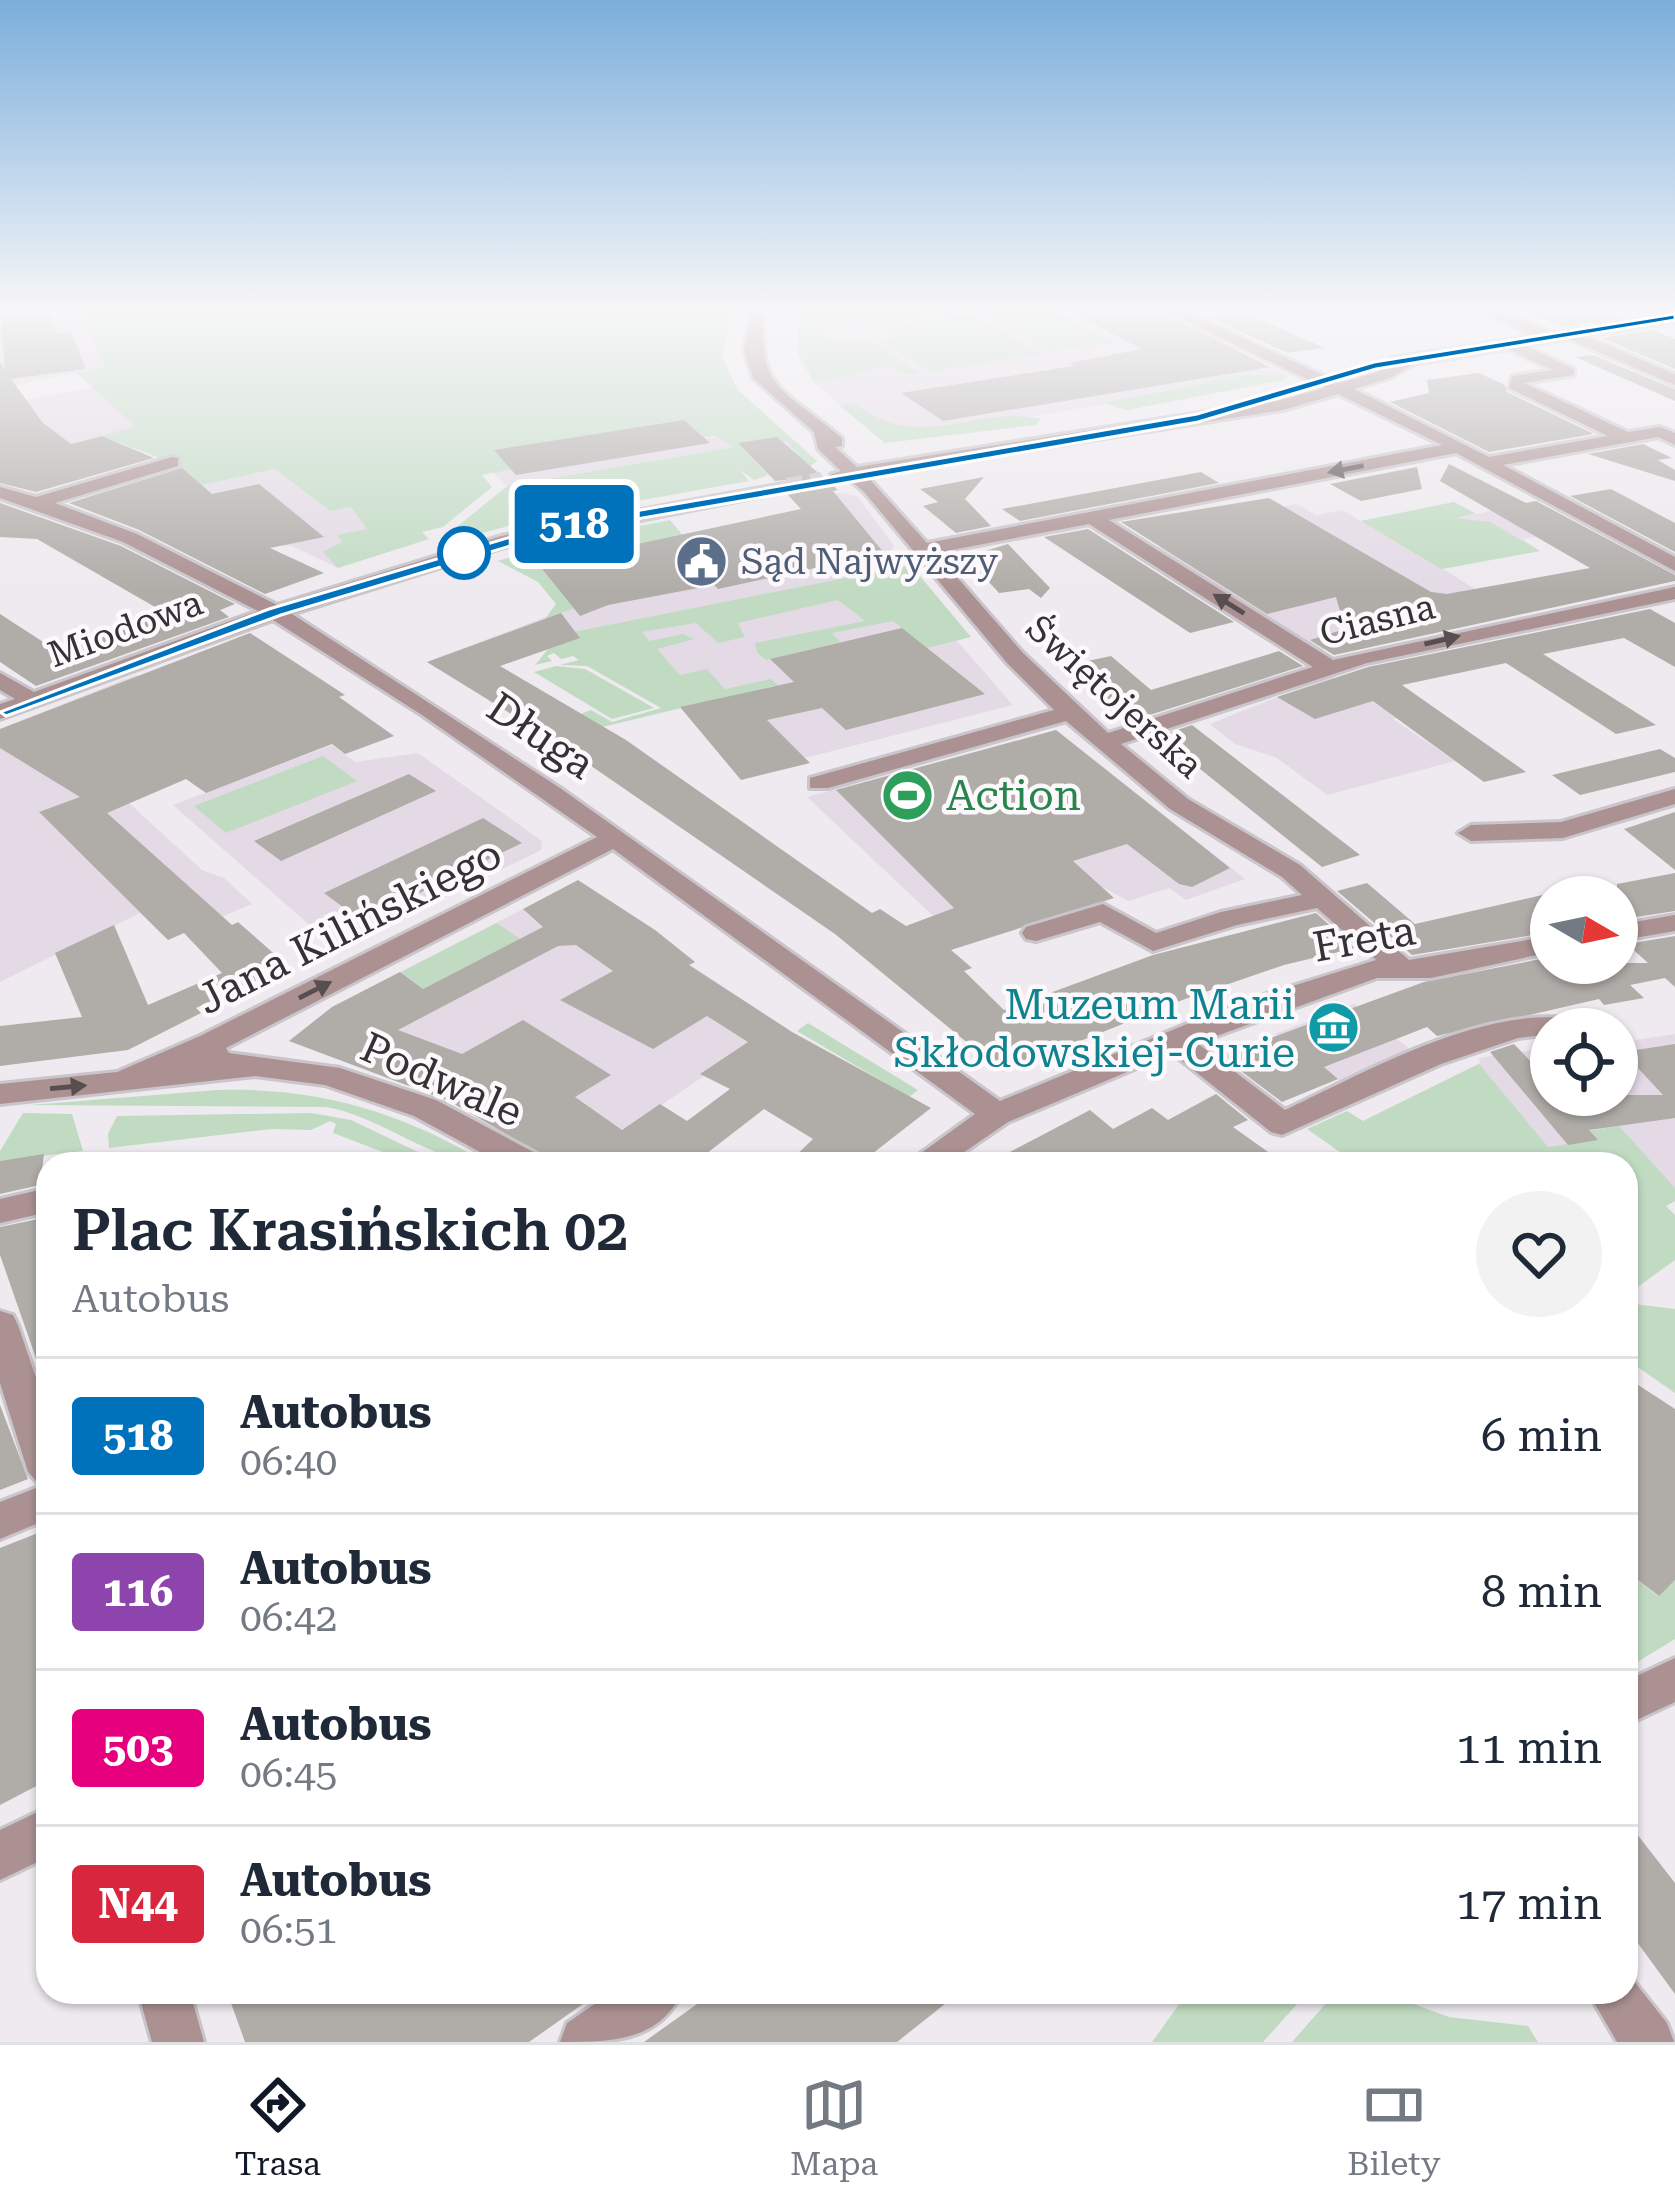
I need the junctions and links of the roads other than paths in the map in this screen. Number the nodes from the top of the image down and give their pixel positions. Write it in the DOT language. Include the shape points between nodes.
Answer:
graph roads {
  1 [pos="787,401"];
  2 [pos="1271,401"];
  3 [pos="1364,401"];
  4 [pos="1549,401"];
  5 [pos="1626,438"];
  6 [pos="1675,440"];
  7 [pos="1460,447"];
  8 [pos="1488,461"];
  9 [pos="172,462"];
  10 [pos="854,477"];
  11 [pos="787,486"];
  12 [pos="0,492"];
  13 [pos="40,502"];
  14 [pos="1093,518"];
  15 [pos="922,550"];
  16 [pos="1675,565"];
  17 [pos="1675,593"];
  18 [pos="275,612"];
  19 [pos="1328,667"];
  20 [pos="0,680"];
  21 [pos="32,700"];
  22 [pos="0,712"];
  23 [pos="1070,712"];
  24 [pos="1103,742"];
  25 [pos="819,783"];
  26 [pos="1675,796"];
  27 [pos="1472,833"];
  28 [pos="615,838"];
  29 [pos="1323,899"];
  30 [pos="1675,923"];
  31 [pos="1638,929"];
  32 [pos="1036,933"];
  33 [pos="1530,948"];
  34 [pos="1400,967"];
  35 [pos="1530,1029"];
  36 [pos="1173,1039"];
  37 [pos="211,1043"];
  38 [pos="249,1068"];
  39 [pos="118,1083"];
  40 [pos="0,1094"];
  41 [pos="997,1114"];
  42 [pos="507,1152"];
  43 [pos="941,1152"];
  44 [pos="36,1202"];
  45 [pos="0,1210"];
  46 [pos="0,1325"];
  47 [pos="36,1411"];
  48 [pos="36,1506"];
  49 [pos="0,1522"];
  50 [pos="1675,1679"];
  51 [pos="1638,1698"];
  52 [pos="36,1837"];
  53 [pos="0,1856"];
  54 [pos="167,2004"];
  55 [pos="639,2004"];
  56 [pos="1622,2004"];
  57 [pos="178,2042"];
  58 [pos="586,2042"];
  59 [pos="1648,2042"];
  1 -- 10 [label="street, Świętojerska"];
  2 -- 10 [label="street"];
  3 -- 7 [label="street"];
  4 -- 5 [label="street"];
  5 -- 6 [label="street" via="1660,433"];
  5 -- 8 [label="street"];
  7 -- 8 [label="street"];
  7 -- 14 [label="street, one-way"];
  8 -- 16 [label="street"];
  9 -- 13 [label="street"];
  10 -- 15 [label="street, Świętojerska"];
  11 -- 18 [label="street, Miodowa" via="548,530"];
  12 -- 13 [label="street, Długa"];
  13 -- 18 [label="street, Długa" via="132,537"];
  14 -- 15 [label="street"];
  19 -- 14 [label="street, one-way"];
  15 -- 23 [label="street, Świętojerska"];
  19 -- 17 [label="street, Ciasna, one-way"];
  18 -- 21 [label="street, Miodowa"];
  18 -- 28 [label="street, Długa"];
  19 -- 24 [label="street, Ciasna"];
  20 -- 21 [label="street"];
  21 -- 22 [label="street, Miodowa"];
  23 -- 24 [label="street, Świętojerska"];
  23 -- 25 [label="street"];
  24 -- 29 [label="street, Świętojerska" via="1179,804"];
  26 -- 27 [label="street" via="1563,830"];
  37 -- 28 [label="street, Jana Kilińskiego, one-way"];
  28 -- 41 [label="street, Długa"];
  29 -- 32 [label="street" via="1154,943 1107,913"];
  29 -- 34 [label="street, Świętojerska"];
  30 -- 31 [label="street"];
  33 -- 34 [label="street, Freta" via="1431,969"];
  34 -- 36 [label="street, Freta" via="1328,982"];
  35 -- 36 [label="street" via="1474,1040 1282,1124"];
  36 -- 41 [label="street, Freta"];
  37 -- 38 [label="street, Podwale" via="220,1062"];
  37 -- 39 [label="street, Jana Kilińskiego"];
  38 -- 39 [label="street, Podwale"];
  38 -- 42 [label="street, Podwale" via="329,1075 425,1108"];
  40 -- 39 [label="street, Podwale, one-way"];
  41 -- 43 [label="street, Freta"];
  44 -- 45 [label="street"];
  46 -- 47 [label="street"];
  48 -- 49 [label="street"];
  50 -- 51 [label="street"];
  52 -- 53 [label="street"];
  54 -- 57 [label="street"];
  55 -- 58 [label="street"];
  56 -- 59 [label="street"];
}
